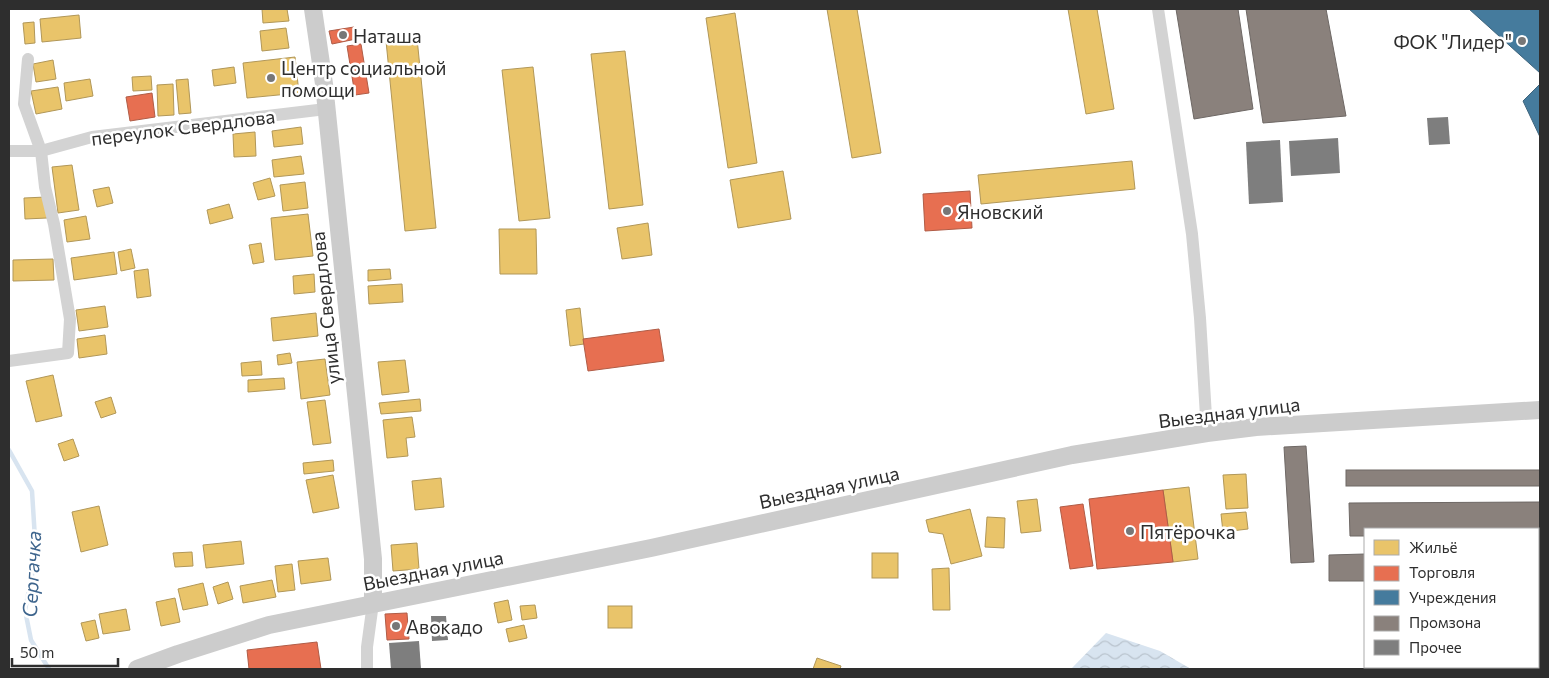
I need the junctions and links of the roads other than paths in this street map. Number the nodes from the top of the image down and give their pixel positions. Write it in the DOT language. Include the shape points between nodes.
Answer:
graph roads {
  1 [pos="313,9"];
  2 [pos="1158,9"];
  3 [pos="28,59"];
  4 [pos="326,109"];
  5 [pos="9,151"];
  6 [pos="40,151"];
  7 [pos="9,361"];
  8 [pos="1540,410"];
  9 [pos="1207,433"];
  10 [pos="374,603"];
  11 [pos="138,669"];
  12 [pos="367,669"];
  1 -- 4 [label="street, улица Свердлова"];
  2 -- 9 [label="street" via="1192,234"];
  3 -- 6 [label="street" via="24,104"];
  4 -- 6 [label="street, переулок Свердлова" via="92,137"];
  4 -- 10 [label="street, улица Свердлова" via="373,559"];
  5 -- 6 [label="street, переулок Свердлова"];
  6 -- 7 [label="street" via="70,319 68,353"];
  8 -- 9 [label="street, Выездная улица" via="1256,427"];
  9 -- 10 [label="street, Выездная улица" via="1072,455 651,548"];
  10 -- 11 [label="street, Выездная улица" via="269,625"];
  10 -- 12 [label="street"];
}
